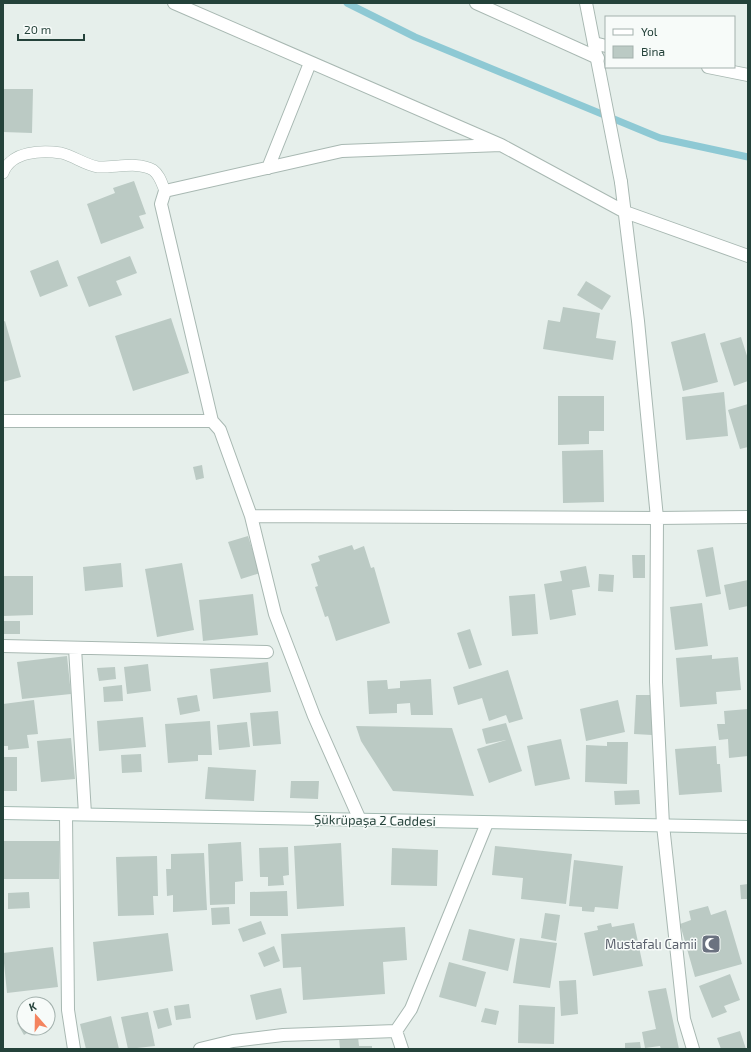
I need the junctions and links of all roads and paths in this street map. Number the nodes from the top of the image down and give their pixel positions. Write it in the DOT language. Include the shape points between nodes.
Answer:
graph roads {
  1 [pos="174,3"];
  2 [pos="476,3"];
  3 [pos="586,3"];
  4 [pos="600,44"];
  5 [pos="598,58"];
  6 [pos="310,63"];
  7 [pos="713,68"];
  8 [pos="748,75"];
  9 [pos="501,145"];
  10 [pos="268,168"];
  11 [pos="3,173"];
  12 [pos="165,191"];
  13 [pos="625,212"];
  14 [pos="748,256"];
  15 [pos="3,420"];
  16 [pos="212,421"];
  17 [pos="251,516"];
  18 [pos="748,517"];
  19 [pos="656,518"];
  20 [pos="3,646"];
  21 [pos="75,648"];
  22 [pos="267,652"];
  23 [pos="3,813"];
  24 [pos="86,814"];
  25 [pos="66,815"];
  26 [pos="360,820"];
  27 [pos="487,823"];
  28 [pos="664,825"];
  29 [pos="748,827"];
  30 [pos="396,1032"];
  31 [pos="74,1049"];
  32 [pos="200,1049"];
  33 [pos="402,1049"];
  34 [pos="693,1049"];
  1 -- 6 [label="street"];
  2 -- 5 [label="street"];
  3 -- 4 [label="street"];
  4 -- 5 [label="street"];
  5 -- 13 [label="street"];
  6 -- 9 [label="street"];
  6 -- 10 [label="street"];
  7 -- 8 [label="street"];
  9 -- 10 [label="street" via="342,151"];
  9 -- 13 [label="street"];
  10 -- 12 [label="street"];
  11 -- 12 [label="lane" via="14,158 34,152 62,153 98,167 137,166 152,170 160,178"];
  12 -- 16 [label="street" via="161,204"];
  13 -- 14 [label="street"];
  13 -- 19 [label="street"];
  15 -- 16 [label="street"];
  16 -- 17 [label="street" via="220,430"];
  17 -- 19 [label="street"];
  17 -- 26 [label="street" via="275,614 314,716"];
  18 -- 19 [label="street"];
  19 -- 28 [label="street" via="656,682"];
  20 -- 21 [label="street"];
  21 -- 22 [label="street"];
  21 -- 24 [label="street"];
  23 -- 25 [label="street, Şükrüpaşa 2 Caddesi"];
  24 -- 25 [label="street, Şükrüpaşa 2 Caddesi"];
  24 -- 26 [label="street, Şükrüpaşa 2 Caddesi"];
  25 -- 31 [label="street" via="68,1010"];
  26 -- 27 [label="street, Şükrüpaşa 2 Caddesi"];
  27 -- 28 [label="street, Şükrüpaşa 2 Caddesi"];
  27 -- 30 [label="street" via="411,1009"];
  28 -- 29 [label="street, Şükrüpaşa 2 Caddesi"];
  28 -- 34 [label="street" via="684,1018"];
  30 -- 32 [label="street" via="283,1034 233,1041"];
  30 -- 33 [label="street"];
}
